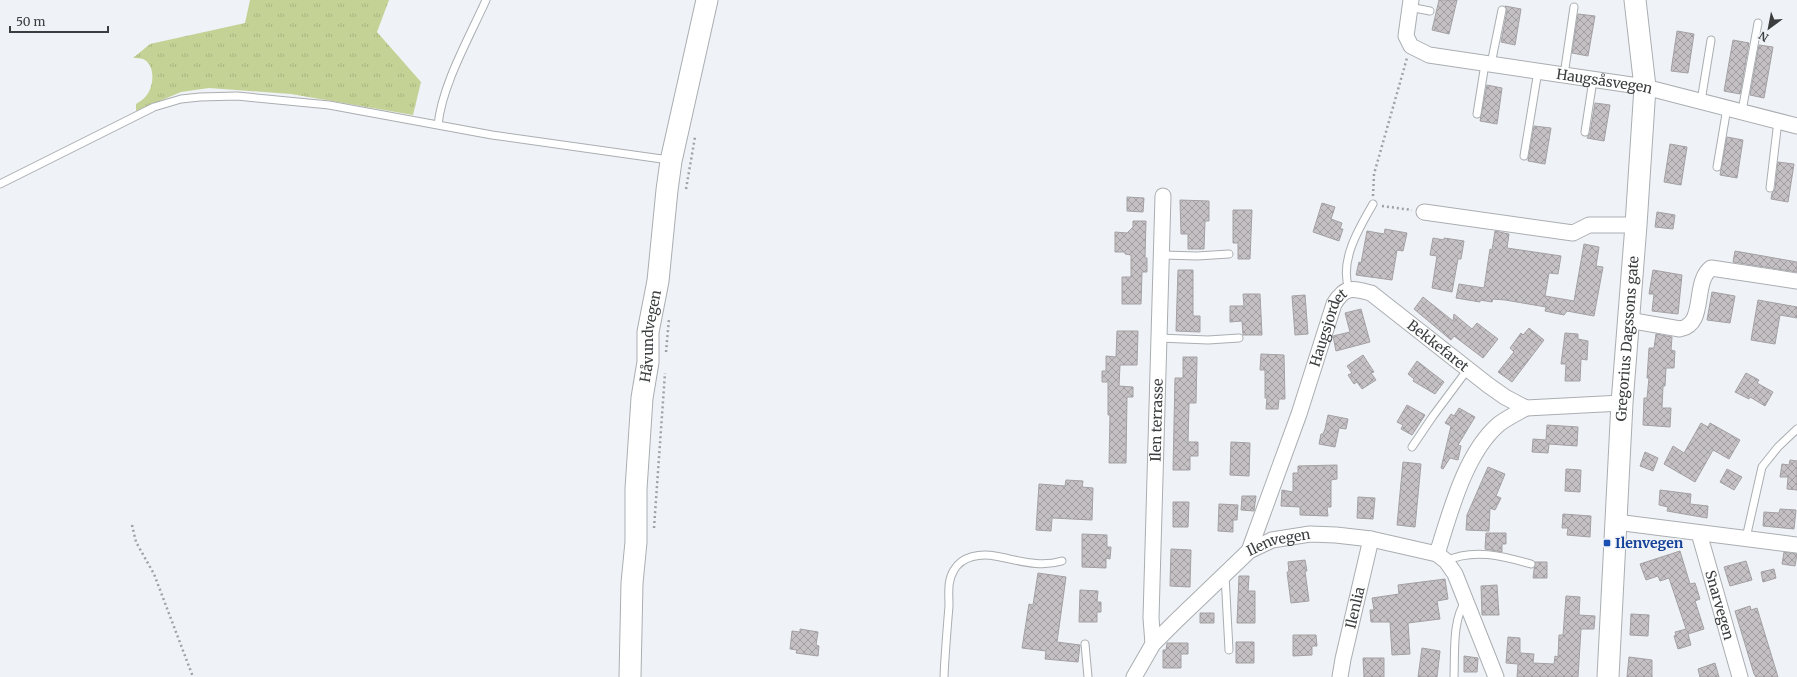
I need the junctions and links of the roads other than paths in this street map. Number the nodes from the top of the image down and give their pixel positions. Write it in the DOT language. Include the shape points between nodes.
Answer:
graph roads {
  1 [pos="486,0"];
  2 [pos="707,0"];
  3 [pos="1635,0"];
  4 [pos="1410,3"];
  5 [pos="1574,7"];
  6 [pos="1502,10"];
  7 [pos="1430,11"];
  8 [pos="1758,23"];
  9 [pos="1711,40"];
  10 [pos="1488,64"];
  11 [pos="1538,71"];
  12 [pos="1564,75"];
  13 [pos="1593,80"];
  14 [pos="1645,87"];
  15 [pos="1702,101"];
  16 [pos="1727,107"];
  17 [pos="1742,111"];
  18 [pos="1477,114"];
  19 [pos="1778,121"];
  20 [pos="438,125"];
  21 [pos="1797,126"];
  22 [pos="1585,132"];
  23 [pos="1524,156"];
  24 [pos="672,161"];
  25 [pos="1717,167"];
  26 [pos="0,184"];
  27 [pos="1770,188"];
  28 [pos="1163,196"];
  29 [pos="1373,204"];
  30 [pos="1424,212"];
  31 [pos="1636,225"];
  32 [pos="1229,254"];
  33 [pos="1162,255"];
  34 [pos="1797,281"];
  35 [pos="1349,289"];
  36 [pos="1628,320"];
  37 [pos="1159,338"];
  38 [pos="1239,338"];
  39 [pos="1468,369"];
  40 [pos="1622,403"];
  41 [pos="1526,408"];
  42 [pos="1797,429"];
  43 [pos="1412,447"];
  44 [pos="1616,522"];
  45 [pos="1699,533"];
  46 [pos="1746,538"];
  47 [pos="1371,539"];
  48 [pos="1797,545"];
  49 [pos="1249,551"];
  50 [pos="1442,557"];
  51 [pos="1062,561"];
  52 [pos="1531,564"];
  53 [pos="1225,573"];
  54 [pos="1466,600"];
  55 [pos="1085,644"];
  56 [pos="1153,644"];
  57 [pos="1229,650"];
  58 [pos="630,677"];
  59 [pos="944,677"];
  60 [pos="1088,677"];
  61 [pos="1134,677"];
  62 [pos="1340,677"];
  63 [pos="1454,677"];
  64 [pos="1496,677"];
  65 [pos="1608,677"];
  66 [pos="1740,677"];
  1 -- 20 [label="lane" via="446,91"];
  2 -- 24 [label="street, Håvundvegen"];
  3 -- 14 [label="street, Gregorius Dagssons gate"];
  4 -- 7 [label="lane"];
  4 -- 10 [label="street, Haugsåsvegen" via="1406,36 1411,46 1429,55"];
  5 -- 12 [label="lane"];
  6 -- 10 [label="lane"];
  8 -- 17 [label="lane"];
  9 -- 15 [label="lane"];
  10 -- 11 [label="street, Haugsåsvegen"];
  10 -- 18 [label="lane"];
  11 -- 12 [label="street, Haugsåsvegen"];
  11 -- 23 [label="lane"];
  12 -- 13 [label="street, Haugsåsvegen"];
  13 -- 14 [label="street, Haugsåsvegen"];
  13 -- 22 [label="lane"];
  14 -- 15 [label="street, Haugsåsvegen"];
  14 -- 31 [label="street, Gregorius Dagssons gate"];
  15 -- 16 [label="street, Haugsåsvegen"];
  16 -- 17 [label="street, Haugsåsvegen"];
  16 -- 25 [label="lane"];
  17 -- 19 [label="street, Haugsåsvegen"];
  19 -- 21 [label="street, Haugsåsvegen"];
  19 -- 27 [label="lane"];
  20 -- 24 [label="lane"];
  20 -- 26 [label="lane" via="290,100 238,96 194,98 166,103 140,113"];
  24 -- 58 [label="street, Håvundvegen" via="658,281 648,332 648,362 642,398 636,489"];
  28 -- 33 [label="street, Ilen terrasse"];
  29 -- 35 [label="lane, Haugsjordet" via="1358,230 1346,265 1345,279"];
  30 -- 31 [label="street" via="1573,233 1590,225"];
  31 -- 36 [label="street, Gregorius Dagssons gate"];
  32 -- 33 [label="lane"];
  33 -- 37 [label="street, Ilen terrasse"];
  34 -- 36 [label="street" via="1710,268 1702,278 1693,323 1688,328 1680,329"];
  35 -- 39 [label="street, Bekkefaret" via="1371,293"];
  35 -- 49 [label="street, Haugsjordet" via="1340,294 1334,304 1296,421"];
  36 -- 40 [label="street, Gregorius Dagssons gate"];
  37 -- 38 [label="lane"];
  37 -- 56 [label="street, Ilen terrasse" via="1151,618"];
  39 -- 41 [label="street, Bekkefaret" via="1504,397"];
  39 -- 43 [label="lane"];
  40 -- 41 [label="street, Bekkefaret"];
  40 -- 44 [label="street, Gregorius Dagssons gate"];
  41 -- 50 [label="street, Bekkefaret" via="1499,424 1477,452 1456,497"];
  42 -- 46 [label="lane" via="1762,467"];
  44 -- 45 [label="street"];
  44 -- 65 [label="street, Gregorius Dagssons gate"];
  45 -- 46 [label="street"];
  45 -- 66 [label="street, Snarvegen"];
  46 -- 48 [label="street"];
  47 -- 49 [label="street, Ilenvegen" via="1336,534 1303,535 1272,540"];
  47 -- 50 [label="street, Ilenvegen"];
  47 -- 62 [label="street, Ilenlia"];
  49 -- 53 [label="street, Ilenvegen"];
  50 -- 52 [label="lane" via="1464,554 1501,556"];
  50 -- 54 [label="street" via="1455,574"];
  51 -- 59 [label="lane" via="1042,565 980,556 970,557 958,564 949,585"];
  53 -- 56 [label="street, Ilenvegen"];
  53 -- 57 [label="lane"];
  54 -- 63 [label="lane" via="1457,624"];
  54 -- 64 [label="street"];
  55 -- 60 [label="lane"];
  56 -- 61 [label="street, Ilenvegen"];
}
